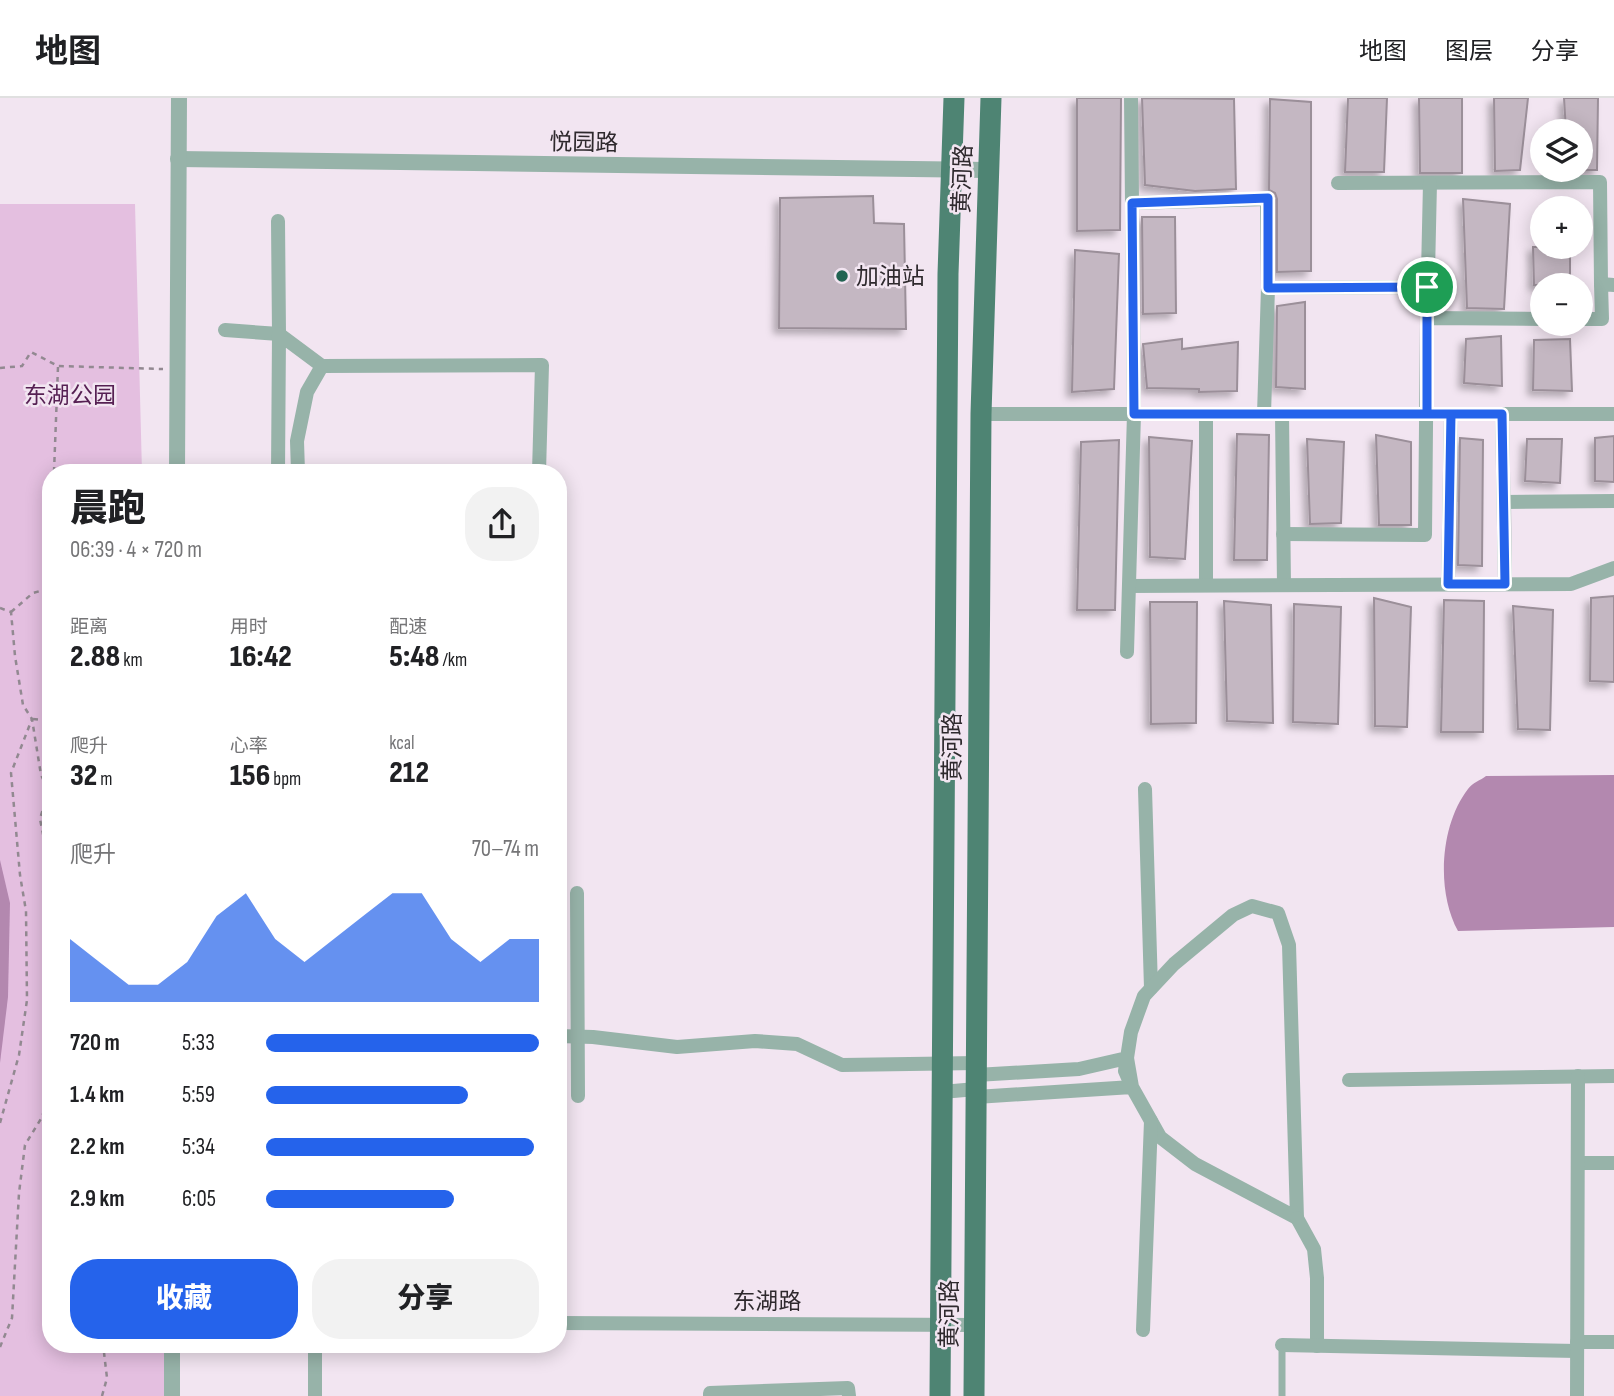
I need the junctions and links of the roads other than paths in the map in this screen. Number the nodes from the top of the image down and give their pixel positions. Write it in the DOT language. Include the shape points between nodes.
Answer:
graph roads {
  1 [pos="179,98"];
  2 [pos="954,98"];
  3 [pos="991,98"];
  4 [pos="1131,98"];
  5 [pos="178,159"];
  6 [pos="988,170"];
  7 [pos="952,171"];
  8 [pos="1338,183"];
  9 [pos="1430,183"];
  10 [pos="1132,203"];
  11 [pos="278,221"];
  12 [pos="1608,284"];
  13 [pos="1427,287"];
  14 [pos="1268,288"];
  15 [pos="1427,318"];
  16 [pos="1530,319"];
  17 [pos="1593,319"];
  18 [pos="225,330"];
  19 [pos="279,334"];
  20 [pos="322,366"];
  21 [pos="981,414"];
  22 [pos="1134,414"];
  23 [pos="1206,414"];
  24 [pos="1264,414"];
  25 [pos="1282,414"];
  26 [pos="1427,414"];
  27 [pos="1451,414"];
  28 [pos="1502,414"];
  29 [pos="1614,414"];
  30 [pos="177,464"];
  31 [pos="278,464"];
  32 [pos="298,464"];
  33 [pos="538,464"];
  34 [pos="1614,501"];
  35 [pos="1504,502"];
  36 [pos="1283,534"];
  37 [pos="1425,535"];
  38 [pos="1449,536"];
  39 [pos="1614,568"];
  40 [pos="1448,584"];
  41 [pos="1505,584"];
  42 [pos="1206,585"];
  43 [pos="1284,585"];
  44 [pos="1129,586"];
  45 [pos="1127,652"];
  46 [pos="1144,789"];
  47 [pos="577,892"];
  48 [pos="1152,988"];
  49 [pos="567,1036"];
  50 [pos="578,1037"];
  51 [pos="1127,1058"];
  52 [pos="943,1063"];
  53 [pos="1578,1076"];
  54 [pos="1614,1076"];
  55 [pos="1349,1080"];
  56 [pos="976,1081"];
  57 [pos="1132,1087"];
  58 [pos="942,1092"];
  59 [pos="578,1096"];
  60 [pos="1151,1121"];
  61 [pos="1578,1163"];
  62 [pos="1614,1163"];
  63 [pos="1297,1218"];
  64 [pos="567,1323"];
  65 [pos="941,1325"];
  66 [pos="975,1325"];
  67 [pos="1143,1329"];
  68 [pos="1614,1342"];
  69 [pos="1282,1345"];
  70 [pos="1317,1346"];
  71 [pos="1577,1346"];
  72 [pos="172,1353"];
  73 [pos="315,1353"];
  74 [pos="172,1396"];
  75 [pos="315,1396"];
  76 [pos="710,1396"];
  77 [pos="849,1396"];
  78 [pos="940,1396"];
  79 [pos="975,1396"];
  80 [pos="1282,1396"];
  81 [pos="1577,1396"];
  1 -- 5 [label="street"];
  2 -- 7 [label="main road, 黄河路"];
  3 -- 6 [label="main road, 黄河路"];
  4 -- 10 [label="street"];
  5 -- 7 [label="street, 悦园路"];
  5 -- 30 [label="street"];
  6 -- 7 [label="street, 悦园路"];
  6 -- 21 [label="main road, 黄河路"];
  7 -- 52 [label="main road, 黄河路"];
  8 -- 9 [label="street"];
  9 -- 12 [label="street" via="1600,181"];
  9 -- 13 [label="street"];
  10 -- 14 [label="street" via="1268,198"];
  10 -- 22 [label="street"];
  11 -- 19 [label="street"];
  12 -- 17 [label="street" via="1602,319"];
  13 -- 14 [label="street"];
  13 -- 15 [label="street"];
  14 -- 24 [label="street"];
  15 -- 16 [label="street"];
  15 -- 26 [label="street"];
  18 -- 19 [label="street"];
  19 -- 20 [label="street"];
  19 -- 31 [label="street"];
  20 -- 32 [label="street" via="307,392 297,441"];
  20 -- 33 [label="street" via="542,365"];
  21 -- 22 [label="street"];
  21 -- 56 [label="main road, 黄河路"];
  22 -- 23 [label="street"];
  22 -- 44 [label="street"];
  23 -- 24 [label="street"];
  23 -- 42 [label="street"];
  24 -- 25 [label="street"];
  25 -- 26 [label="street"];
  25 -- 36 [label="street"];
  26 -- 27 [label="street"];
  26 -- 37 [label="street"];
  27 -- 28 [label="street"];
  27 -- 38 [label="street"];
  28 -- 29 [label="street"];
  28 -- 35 [label="street"];
  34 -- 35 [label="street"];
  35 -- 41 [label="street"];
  36 -- 37 [label="street"];
  36 -- 43 [label="street"];
  37 -- 38 [label="street"];
  38 -- 40 [label="street"];
  39 -- 41 [label="street" via="1571,584"];
  40 -- 41 [label="street"];
  40 -- 43 [label="street"];
  42 -- 43 [label="street"];
  42 -- 44 [label="street"];
  44 -- 45 [label="street"];
  46 -- 48 [label="street"];
  47 -- 50 [label="street"];
  48 -- 51 [label="street" via="1144,996 1131,1032"];
  48 -- 63 [label="street" via="1233,915 1252,906 1278,913 1289,945"];
  49 -- 50 [label="street"];
  50 -- 52 [label="street" via="677,1047 755,1041 797,1044 842,1065"];
  50 -- 59 [label="street"];
  51 -- 56 [label="street" via="1079,1069"];
  51 -- 57 [label="street" via="1125,1071"];
  52 -- 56 [label="street"];
  52 -- 58 [label="main road, 黄河路"];
  53 -- 54 [label="street"];
  53 -- 55 [label="street"];
  53 -- 61 [label="street"];
  56 -- 57 [label="street"];
  56 -- 58 [label="street"];
  56 -- 66 [label="main road, 黄河路"];
  57 -- 60 [label="street"];
  58 -- 65 [label="main road, 黄河路"];
  60 -- 63 [label="street" via="1160,1137 1195,1164"];
  60 -- 67 [label="street"];
  61 -- 62 [label="street"];
  61 -- 71 [label="street"];
  63 -- 70 [label="street" via="1314,1249"];
  64 -- 65 [label="street, 东湖路"];
  65 -- 66 [label="street, 东湖路"];
  65 -- 78 [label="main road, 黄河路"];
  66 -- 79 [label="main road, 黄河路"];
  68 -- 71 [label="street"];
  69 -- 70 [label="street"];
  69 -- 80 [label="lane"];
  70 -- 71 [label="street"];
  71 -- 81 [label="street"];
  72 -- 74 [label="street"];
  73 -- 75 [label="street"];
  76 -- 77 [label="street" via="848,1388"];
}
